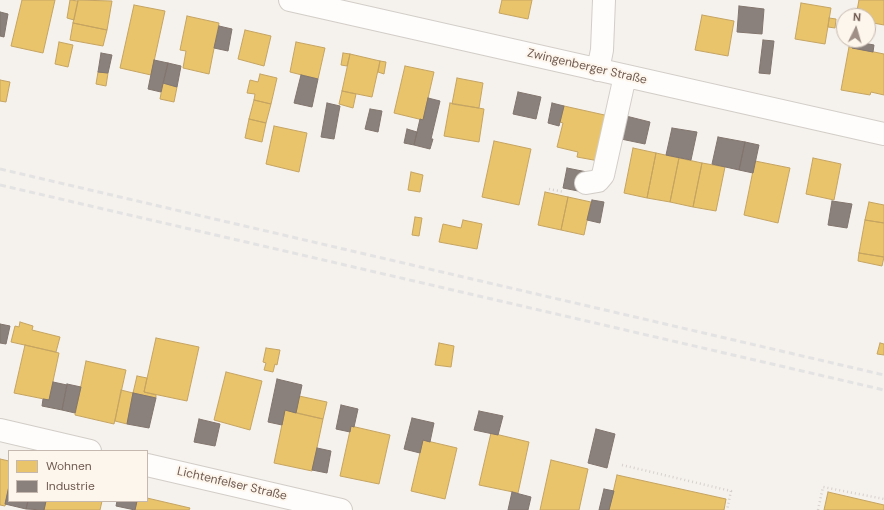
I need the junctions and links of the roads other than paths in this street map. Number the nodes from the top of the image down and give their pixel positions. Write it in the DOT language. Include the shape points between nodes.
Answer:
graph roads {
  1 [pos="290,0"];
  2 [pos="604,0"];
  3 [pos="598,70"];
  4 [pos="625,76"];
  5 [pos="884,134"];
  6 [pos="586,183"];
  7 [pos="0,430"];
  8 [pos="86,450"];
  9 [pos="148,464"];
  10 [pos="328,508"];
  1 -- 3 [label="street, Zwingenberger Straße"];
  2 -- 3 [label="street" via="602,50"];
  3 -- 4 [label="street, Zwingenberger Straße"];
  4 -- 5 [label="street, Zwingenberger Straße"];
  4 -- 6 [label="street" via="603,175 598,181"];
  7 -- 8 [label="street"];
  9 -- 10 [label="street, Lichtenfelser Straße"];
}
